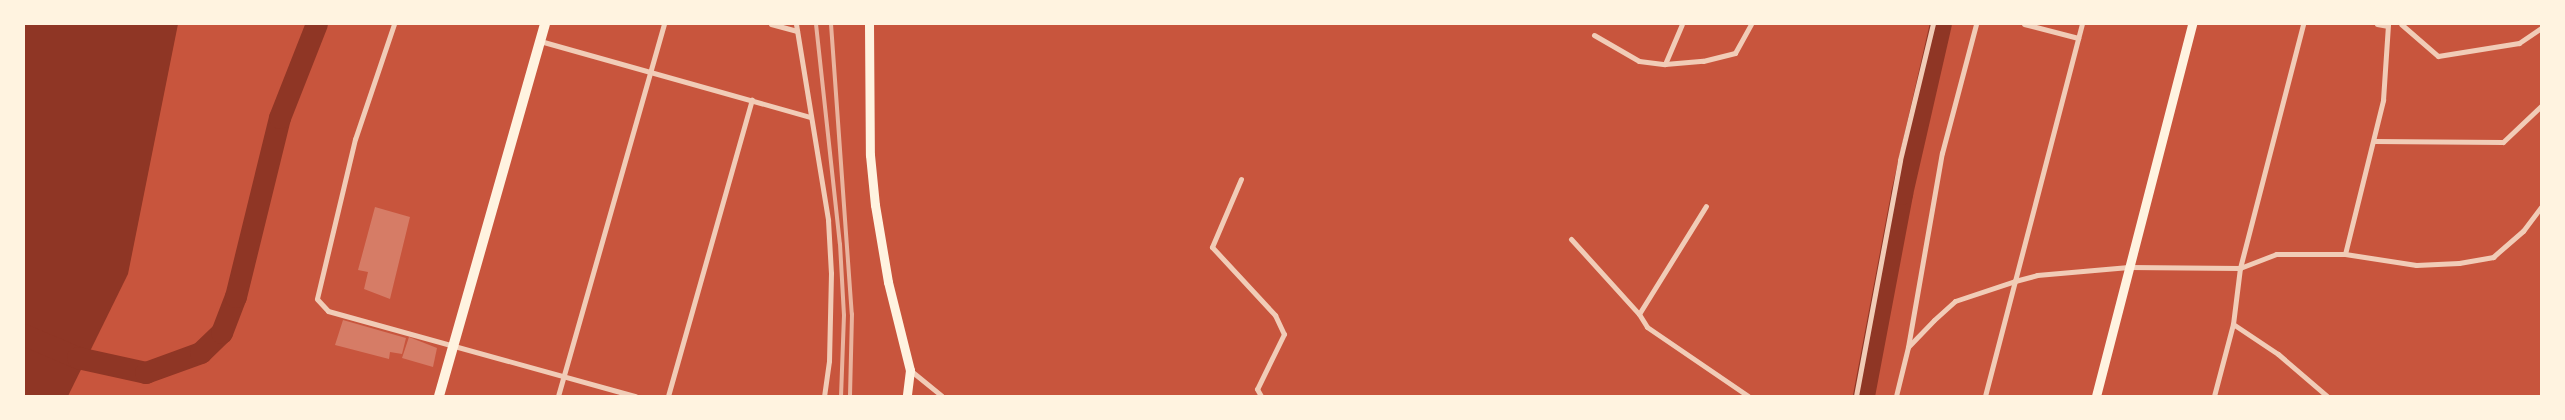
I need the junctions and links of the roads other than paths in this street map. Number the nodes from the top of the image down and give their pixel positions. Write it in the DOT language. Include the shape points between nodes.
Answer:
graph roads {
  1 [pos="394,24"];
  2 [pos="544,24"];
  3 [pos="664,24"];
  4 [pos="771,24"];
  5 [pos="796,24"];
  6 [pos="869,24"];
  7 [pos="1682,24"];
  8 [pos="1751,24"];
  9 [pos="1934,24"];
  10 [pos="1976,24"];
  11 [pos="2024,24"];
  12 [pos="2082,24"];
  13 [pos="2192,24"];
  14 [pos="2303,24"];
  15 [pos="2377,24"];
  16 [pos="2402,24"];
  17 [pos="2387,25"];
  18 [pos="2541,28"];
  19 [pos="797,31"];
  20 [pos="1594,35"];
  21 [pos="2078,38"];
  22 [pos="540,41"];
  23 [pos="1665,64"];
  24 [pos="650,72"];
  25 [pos="752,100"];
  26 [pos="2541,106"];
  27 [pos="811,117"];
  28 [pos="2374,141"];
  29 [pos="1241,179"];
  30 [pos="1706,206"];
  31 [pos="2541,207"];
  32 [pos="1571,239"];
  33 [pos="2345,254"];
  34 [pos="2129,267"];
  35 [pos="2240,268"];
  36 [pos="2015,281"];
  37 [pos="1639,314"];
  38 [pos="2233,324"];
  39 [pos="456,344"];
  40 [pos="1908,347"];
  41 [pos="910,370"];
  42 [pos="564,376"];
  43 [pos="439,396"];
  44 [pos="558,396"];
  45 [pos="635,396"];
  46 [pos="668,396"];
  47 [pos="824,396"];
  48 [pos="907,396"];
  49 [pos="942,396"];
  50 [pos="1261,396"];
  51 [pos="1748,396"];
  52 [pos="1856,396"];
  53 [pos="1896,396"];
  54 [pos="1986,396"];
  55 [pos="2096,396"];
  56 [pos="2214,396"];
  57 [pos="2327,396"];
  1 -- 39 [label="street" via="355,139 317,299 328,311"];
  2 -- 22 [label="highway"];
  3 -- 24 [label="street"];
  4 -- 19 [label="street"];
  5 -- 19 [label="street"];
  6 -- 41 [label="main road" via="870,155 875,205 888,282"];
  7 -- 23 [label="street"];
  8 -- 23 [label="street" via="1735,53 1703,61"];
  9 -- 52 [label="street" via="1900,160"];
  10 -- 40 [label="street" via="1942,153"];
  11 -- 21 [label="street"];
  12 -- 21 [label="street"];
  13 -- 34 [label="main road"];
  14 -- 35 [label="street"];
  15 -- 17 [label="street"];
  16 -- 18 [label="street" via="2438,56 2519,43"];
  17 -- 28 [label="street" via="2383,100"];
  19 -- 27 [label="street"];
  20 -- 23 [label="street" via="1639,61"];
  21 -- 36 [label="street"];
  22 -- 24 [label="street"];
  22 -- 39 [label="highway"];
  24 -- 25 [label="street"];
  24 -- 42 [label="street"];
  25 -- 27 [label="street"];
  25 -- 46 [label="street"];
  26 -- 28 [label="street" via="2503,142"];
  27 -- 47 [label="street" via="828,220 831,274 829,361"];
  28 -- 33 [label="street"];
  29 -- 50 [label="street" via="1212,247 1275,315 1284,334 1256,389"];
  30 -- 37 [label="street"];
  31 -- 33 [label="street" via="2523,231 2493,257 2459,264 2416,265"];
  32 -- 37 [label="street"];
  33 -- 35 [label="street" via="2276,254"];
  34 -- 35 [label="street"];
  34 -- 36 [label="street" via="2036,275"];
  34 -- 55 [label="main road"];
  35 -- 38 [label="street"];
  36 -- 40 [label="street" via="1955,301"];
  36 -- 54 [label="street"];
  37 -- 51 [label="street" via="1647,328"];
  38 -- 56 [label="street"];
  38 -- 57 [label="street" via="2278,354"];
  39 -- 42 [label="street"];
  39 -- 43 [label="highway"];
  40 -- 53 [label="street"];
  41 -- 48 [label="main road"];
  41 -- 49 [label="street"];
  42 -- 44 [label="street"];
  42 -- 45 [label="street"];
}
